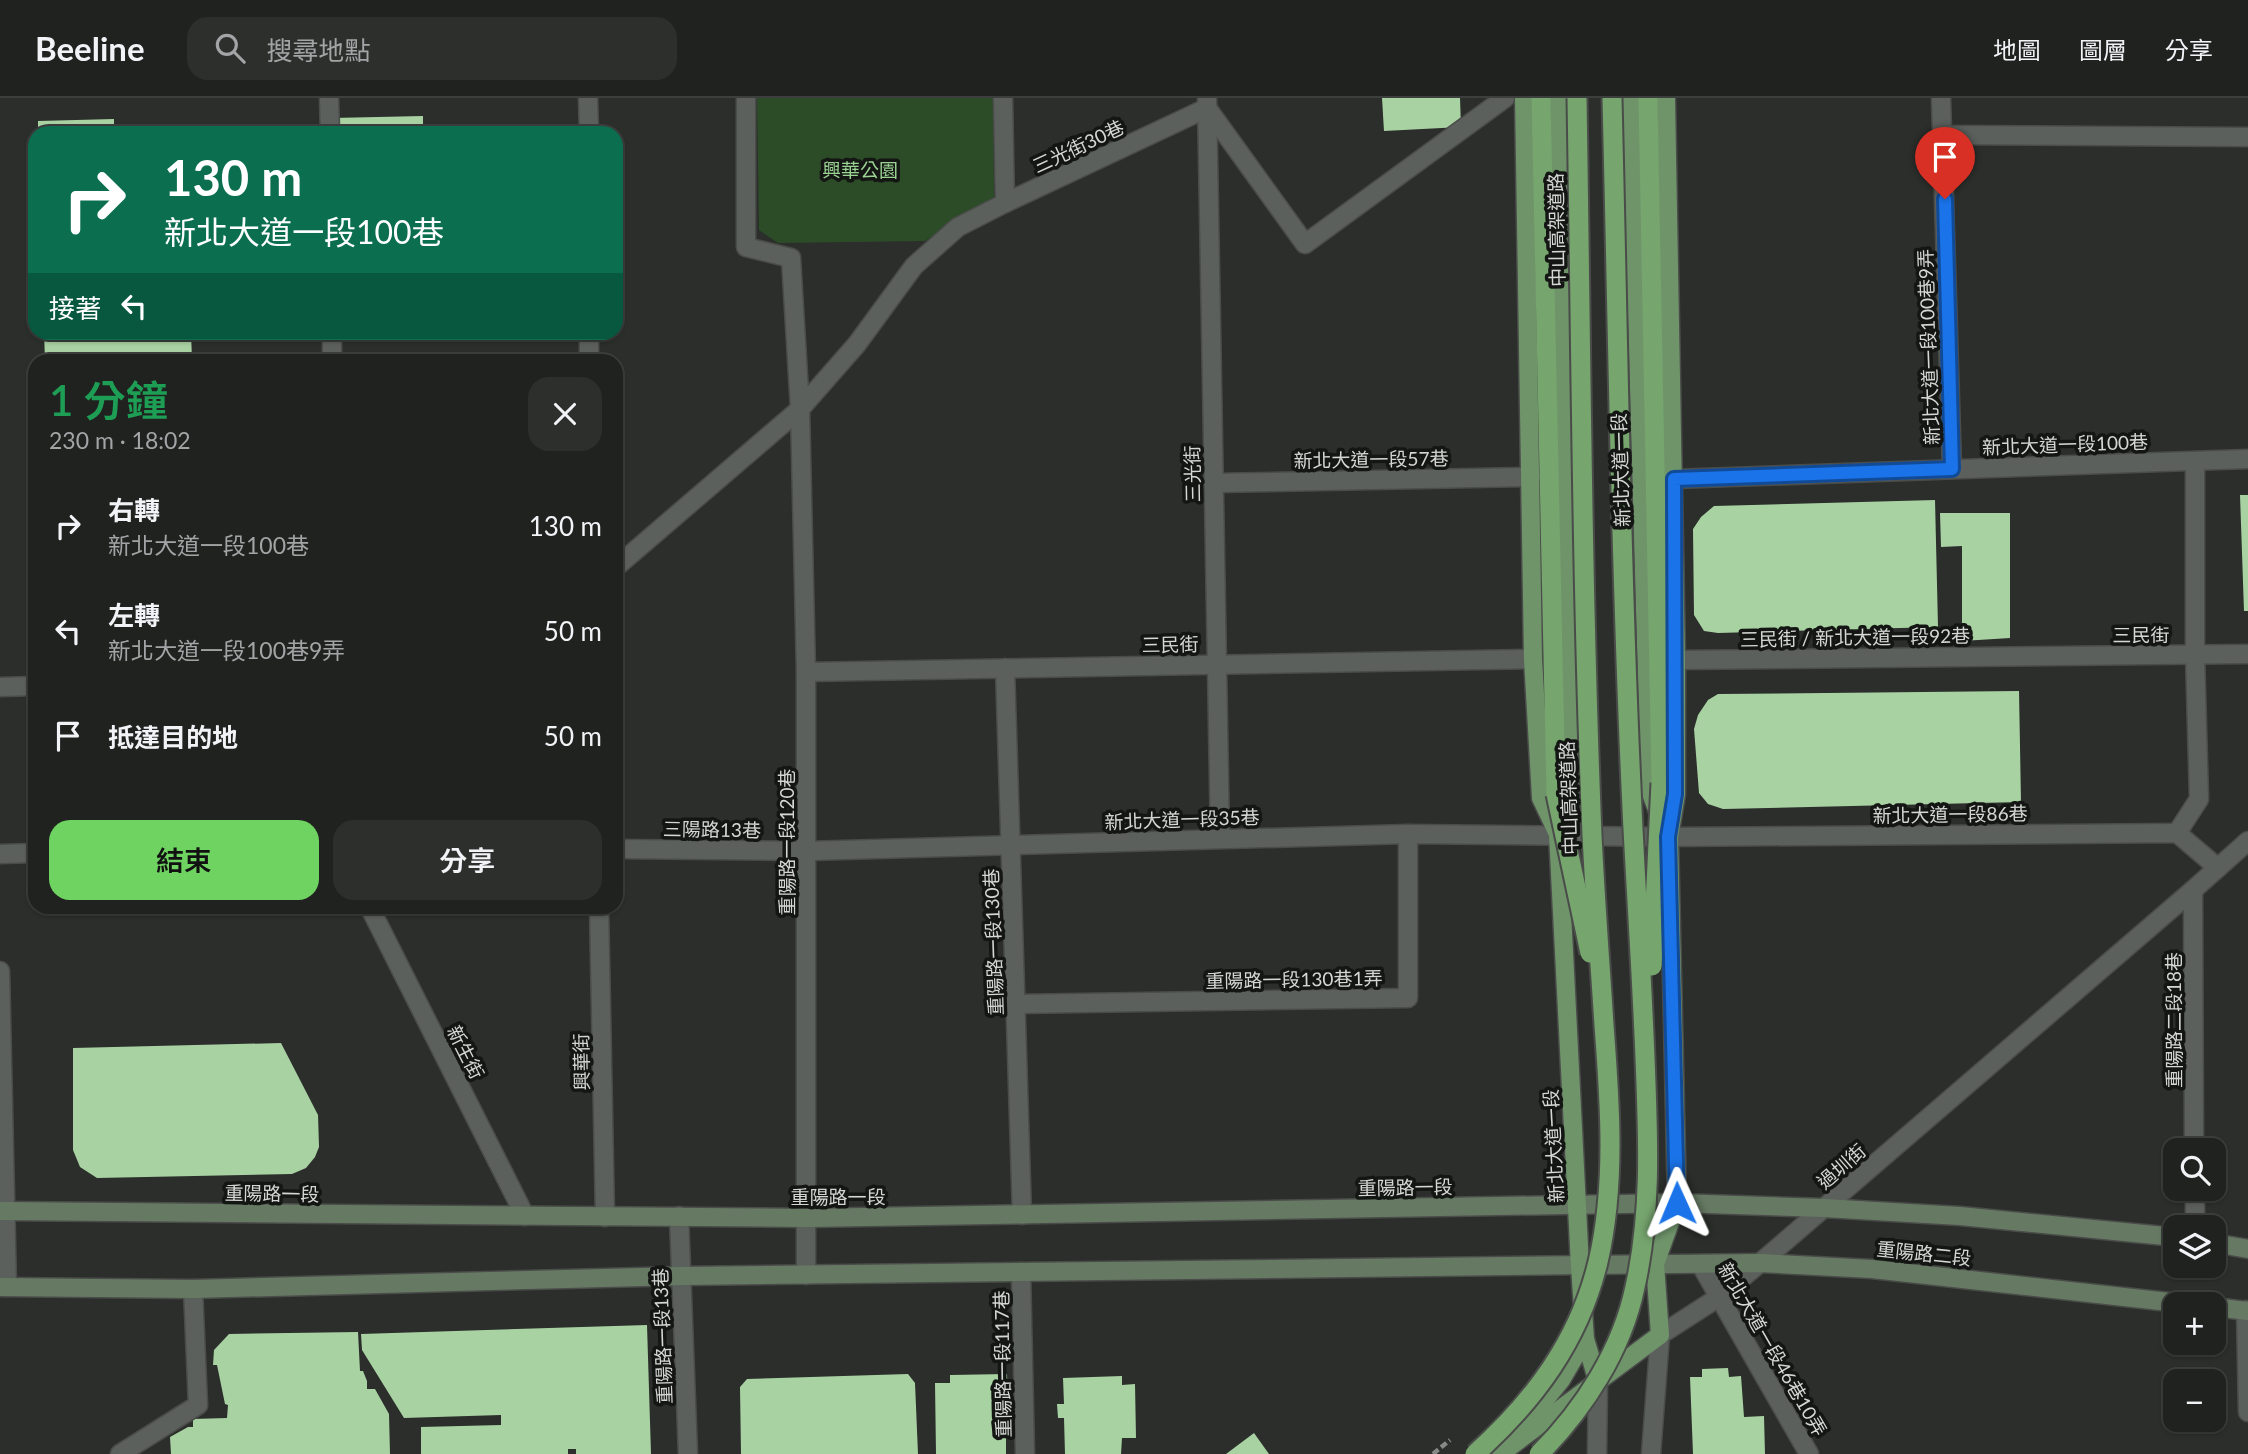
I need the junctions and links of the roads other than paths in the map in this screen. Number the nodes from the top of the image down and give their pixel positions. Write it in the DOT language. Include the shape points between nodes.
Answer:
graph roads {
  1 [pos="329,98"];
  2 [pos="589,98"];
  3 [pos="746,98"];
  4 [pos="1003,98"];
  5 [pos="1505,98"];
  6 [pos="1524,98"];
  7 [pos="1541,98"];
  8 [pos="1559,98"];
  9 [pos="1577,98"];
  10 [pos="1612,98"];
  11 [pos="1631,98"];
  12 [pos="1648,98"];
  13 [pos="1666,98"];
  14 [pos="1941,98"];
  15 [pos="1207,103"];
  16 [pos="330,126"];
  17 [pos="589,126"];
  18 [pos="1943,135"];
  19 [pos="2248,137"];
  20 [pos="1005,203"];
  21 [pos="800,409"];
  22 [pos="2248,459"];
  23 [pos="2195,461"];
  24 [pos="1952,469"];
  25 [pos="1531,477"];
  26 [pos="1674,479"];
  27 [pos="1213,484"];
  28 [pos="623,561"];
  29 [pos="2195,654"];
  30 [pos="2248,654"];
  31 [pos="2035,655"];
  32 [pos="1533,659"];
  33 [pos="1676,660"];
  34 [pos="1217,664"];
  35 [pos="1005,668"];
  36 [pos="806,672"];
  37 [pos="28,686"];
  38 [pos="0,687"];
  39 [pos="2177,833"];
  40 [pos="1408,834"];
  41 [pos="1558,834"];
  42 [pos="1668,837"];
  43 [pos="1220,838"];
  44 [pos="2248,841"];
  45 [pos="1011,846"];
  46 [pos="623,849"];
  47 [pos="807,850"];
  48 [pos="28,853"];
  49 [pos="0,854"];
  50 [pos="2218,868"];
  51 [pos="2193,890"];
  52 [pos="373,914"];
  53 [pos="598,914"];
  54 [pos="0,971"];
  55 [pos="1016,1004"];
  56 [pos="1604,1019"];
  57 [pos="1646,1079"];
  58 [pos="2194,1138"];
  59 [pos="1677,1203"];
  60 [pos="1577,1204"];
  61 [pos="1824,1208"];
  62 [pos="3,1211"];
  63 [pos="1022,1215"];
  64 [pos="525,1216"];
  65 [pos="679,1216"];
  66 [pos="605,1217"];
  67 [pos="808,1218"];
  68 [pos="2163,1236"];
  69 [pos="2226,1245"];
  70 [pos="2248,1249"];
  71 [pos="1760,1263"];
  72 [pos="1655,1264"];
  73 [pos="1701,1265"];
  74 [pos="1580,1266"];
  75 [pos="1021,1272"];
  76 [pos="806,1275"];
  77 [pos="681,1276"];
  78 [pos="4,1287"];
  79 [pos="193,1289"];
  80 [pos="1719,1297"];
  81 [pos="2163,1301"];
  82 [pos="2226,1308"];
  83 [pos="2247,1311"];
  84 [pos="1660,1335"];
  85 [pos="1585,1339"];
  86 [pos="1598,1390"];
  87 [pos="2248,1412"];
  88 [pos="120,1454"];
  89 [pos="688,1454"];
  90 [pos="1025,1454"];
  91 [pos="1475,1454"];
  92 [pos="1498,1454"];
  93 [pos="1539,1454"];
  94 [pos="1597,1454"];
  95 [pos="1651,1454"];
  96 [pos="1809,1454"];
  1 -- 16 [label="street"];
  2 -- 17 [label="street"];
  3 -- 21 [label="street, 重陽路一段120巷" via="746,247 791,258"];
  4 -- 20 [label="street"];
  5 -- 15 [label="street" via="1305,244"];
  6 -- 25 [label="main road, 新北大道一段"];
  7 -- 56 [label="highway, bridge" via="1556,794"];
  8 -- 41 [label="main road, 新北大道一段" via="1570,796"];
  9 -- 56 [label="highway, 中山高架道路, bridge" via="1589,748"];
  10 -- 57 [label="highway, bridge" via="1626,647"];
  11 -- 42 [label="main road, 新北大道一段" via="1650,791"];
  12 -- 57 [label="highway, bridge" via="1661,783"];
  13 -- 26 [label="main road, 新北大道一段"];
  14 -- 18 [label="street, 新北大道一段100巷9弄"];
  15 -- 20 [label="street, 三光街30巷"];
  15 -- 27 [label="street, 三光街"];
  18 -- 19 [label="street"];
  18 -- 24 [label="street, 新北大道一段100巷9弄"];
  20 -- 21 [label="street" via="958,226 914,266 857,344"];
  21 -- 28 [label="street"];
  21 -- 36 [label="street, 重陽路一段120巷"];
  22 -- 23 [label="street, 新北大道一段100巷"];
  23 -- 24 [label="street, 新北大道一段100巷"];
  23 -- 29 [label="street"];
  24 -- 26 [label="street, 新北大道一段100巷"];
  25 -- 27 [label="street, 新北大道一段57巷"];
  25 -- 32 [label="main road, 新北大道一段"];
  26 -- 33 [label="main road, 新北大道一段"];
  27 -- 34 [label="street, 三光街"];
  29 -- 30 [label="street, 三民街"];
  29 -- 31 [label="street, 三民街"];
  29 -- 39 [label="street" via="2199,799"];
  31 -- 33 [label="street, 三民街 / 新北大道一段92巷"];
  32 -- 34 [label="street, 三民街"];
  32 -- 41 [label="main road, 新北大道一段" via="1541,798"];
  33 -- 42 [label="main road, 新北大道一段" via="1675,794"];
  34 -- 35 [label="street, 三民街"];
  34 -- 43 [label="street, 三光街"];
  35 -- 36 [label="street, 三民街"];
  35 -- 45 [label="street, 重陽路一段130巷"];
  36 -- 47 [label="street, 重陽路一段120巷"];
  37 -- 38 [label="street"];
  39 -- 42 [label="street, 新北大道一段86巷"];
  39 -- 50 [label="street"];
  40 -- 41 [label="street, 新北大道一段35巷"];
  40 -- 43 [label="street, 新北大道一段35巷"];
  40 -- 55 [label="street, 重陽路一段130巷1弄" via="1408,999"];
  41 -- 42 [label="street, 新北大道一段86巷"];
  41 -- 60 [label="main road, 新北大道一段"];
  42 -- 59 [label="main road, 新北大道一段"];
  43 -- 45 [label="street, 新北大道一段35巷"];
  44 -- 50 [label="street"];
  45 -- 47 [label="street, 新北大道一段35巷"];
  45 -- 55 [label="street, 重陽路一段130巷"];
  46 -- 47 [label="street, 三陽路13巷"];
  47 -- 67 [label="street, 重陽路一段120巷"];
  48 -- 49 [label="street"];
  50 -- 51 [label="street"];
  51 -- 58 [label="street, 重陽路二段18巷"];
  51 -- 61 [label="street, 過圳街"];
  52 -- 64 [label="street, 新生街"];
  53 -- 66 [label="street, 興華街"];
  54 -- 62 [label="street"];
  55 -- 63 [label="street, 重陽路一段130巷"];
  56 -- 91 [label="highway, 中山高架道路, bridge" via="1609,1189 1598,1263 1568,1342 1541,1386 1510,1423"];
  57 -- 93 [label="highway, bridge" via="1648,1188 1634,1291 1601,1374"];
  59 -- 60 [label="main road, 重陽路一段"];
  59 -- 61 [label="main road, 重陽路二段"];
  59 -- 72 [label="main road, 新北大道一段"];
  60 -- 63 [label="main road, 重陽路一段"];
  60 -- 74 [label="main road, 新北大道一段"];
  61 -- 68 [label="main road, 重陽路二段"];
  61 -- 71 [label="street, 過圳街"];
  62 -- 64 [label="main road, 重陽路一段"];
  62 -- 78 [label="street"];
  63 -- 67 [label="main road, 重陽路一段"];
  64 -- 66 [label="main road, 重陽路一段"];
  65 -- 66 [label="main road, 重陽路一段"];
  65 -- 67 [label="main road, 重陽路一段"];
  65 -- 77 [label="street, 重陽路一段13巷"];
  67 -- 76 [label="street, 重陽路一段120巷"];
  69 -- 70 [label="main road"];
  71 -- 73 [label="main road, 重陽路二段"];
  71 -- 80 [label="street, 過圳街"];
  71 -- 81 [label="main road, 重陽路二段" via="1871,1269"];
  72 -- 73 [label="main road, 重陽路二段"];
  72 -- 74 [label="main road"];
  72 -- 84 [label="main road, 新北大道一段"];
  73 -- 80 [label="street, 新北大道一段46巷10弄"];
  74 -- 75 [label="main road"];
  74 -- 85 [label="main road, 新北大道一段"];
  75 -- 76 [label="main road"];
  75 -- 90 [label="street, 重陽路一段117巷"];
  76 -- 77 [label="main road"];
  77 -- 79 [label="main road"];
  77 -- 89 [label="street, 重陽路一段13巷"];
  78 -- 79 [label="main road"];
  79 -- 88 [label="street" via="198,1405"];
  80 -- 84 [label="street, 過圳街"];
  80 -- 96 [label="street, 新北大道一段46巷10弄"];
  82 -- 83 [label="main road"];
  83 -- 87 [label="street"];
  84 -- 86 [label="main road, 過圳街"];
  84 -- 95 [label="street, 新北大道一段"];
  85 -- 86 [label="main road, 新北大道一段"];
  85 -- 92 [label="main road" via="1561,1380"];
  86 -- 92 [label="main road, 過圳街"];
  86 -- 94 [label="street, 新北大道一段"];
}
